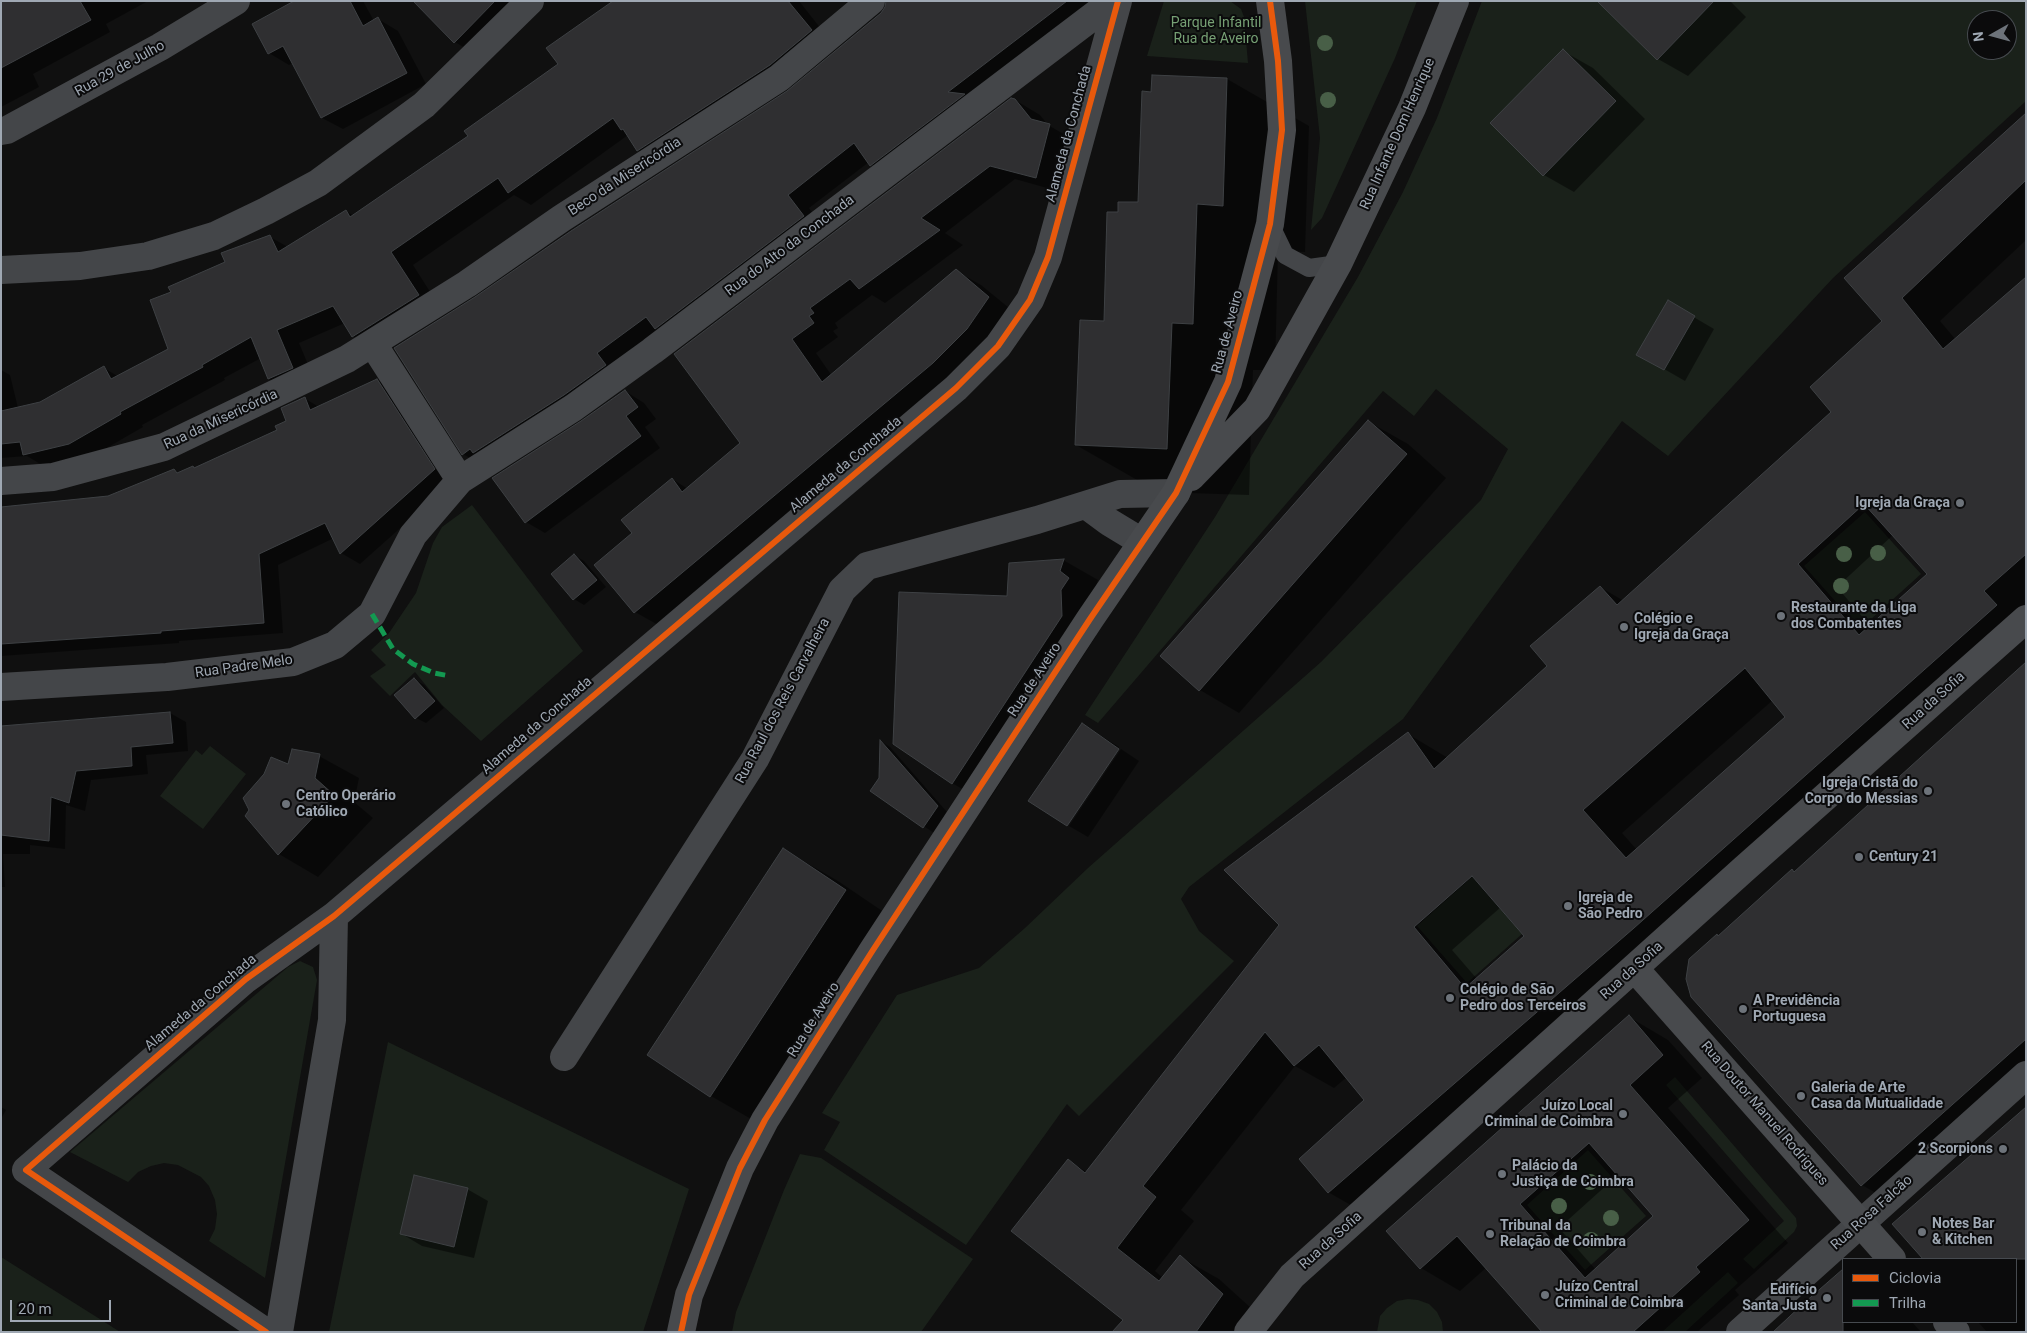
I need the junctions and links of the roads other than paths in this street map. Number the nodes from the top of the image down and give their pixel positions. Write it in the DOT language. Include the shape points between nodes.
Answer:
graph roads {
  1 [pos="236,1"];
  2 [pos="530,1"];
  3 [pos="871,1"];
  4 [pos="1113,1"];
  5 [pos="1118,1"];
  6 [pos="1270,1"];
  7 [pos="1455,1"];
  8 [pos="1,131"];
  9 [pos="1270,224"];
  10 [pos="1338,264"];
  11 [pos="1,270"];
  12 [pos="372,344"];
  13 [pos="460,480"];
  14 [pos="1,481"];
  15 [pos="1176,492"];
  16 [pos="1086,505"];
  17 [pos="1142,542"];
  18 [pos="2026,619"];
  19 [pos="1,687"];
  20 [pos="334,916"];
  21 [pos="1635,969"];
  22 [pos="564,1057"];
  23 [pos="2026,1075"];
  24 [pos="1860,1223"];
  25 [pos="1891,1258"];
  26 [pos="266,1332"];
  27 [pos="279,1332"];
  28 [pos="681,1332"];
  29 [pos="1248,1332"];
  30 [pos="1740,1332"];
  1 -- 8 [label="street, Rua 29 de Julho" via="160,47"];
  2 -- 11 [label="street" via="424,105 318,183 266,211 214,236 148,256 80,266"];
  3 -- 12 [label="street, Beco da Misericórdia" via="779,78"];
  4 -- 13 [label="street, Rua do Alto da Conchada" via="652,351 573,408"];
  5 -- 20 [label="street, Alameda da Conchada" via="1048,257 1030,300 998,346 956,388"];
  6 -- 9 [label="street, Rua de Aveiro" via="1282,130"];
  7 -- 10 [label="street, Rua Infante Dom Henrique" via="1412,108"];
  9 -- 10 [label="lane" via="1285,254 1309,268"];
  9 -- 15 [label="street, Rua de Aveiro" via="1228,382"];
  10 -- 15 [label="street, Rua de Aveiro" via="1257,409"];
  12 -- 13 [label="street"];
  12 -- 14 [label="street, Rua da Misericórdia" via="164,447 53,477"];
  13 -- 19 [label="street, Rua Padre Melo" via="414,535 372,614 335,645 293,662 167,677"];
  15 -- 16 [label="street, Rua Raul dos Reis Carvalheira" via="1120,494"];
  15 -- 17 [label="street, Rua de Aveiro"];
  16 -- 17 [label="street"];
  16 -- 22 [label="street, Rua Raul dos Reis Carvalheira" via="867,566 842,590 755,759"];
  17 -- 28 [label="street, Rua de Aveiro" via="765,1120 740,1168 689,1295"];
  18 -- 21 [label="street, Rua da Sofia"];
  20 -- 26 [label="street, Alameda da Conchada" via="246,979 26,1170"];
  20 -- 27 [label="street" via="332,1020"];
  21 -- 24 [label="street, Rua Doutor Manuel Rodrigues"];
  21 -- 29 [label="street, Rua da Sofia" via="1292,1276"];
  23 -- 24 [label="street, Rua Rosa Falcão"];
  24 -- 25 [label="street, Rua Doutor Manuel Rodrigues"];
  24 -- 30 [label="street, Rua Rosa Falcão"];
}
